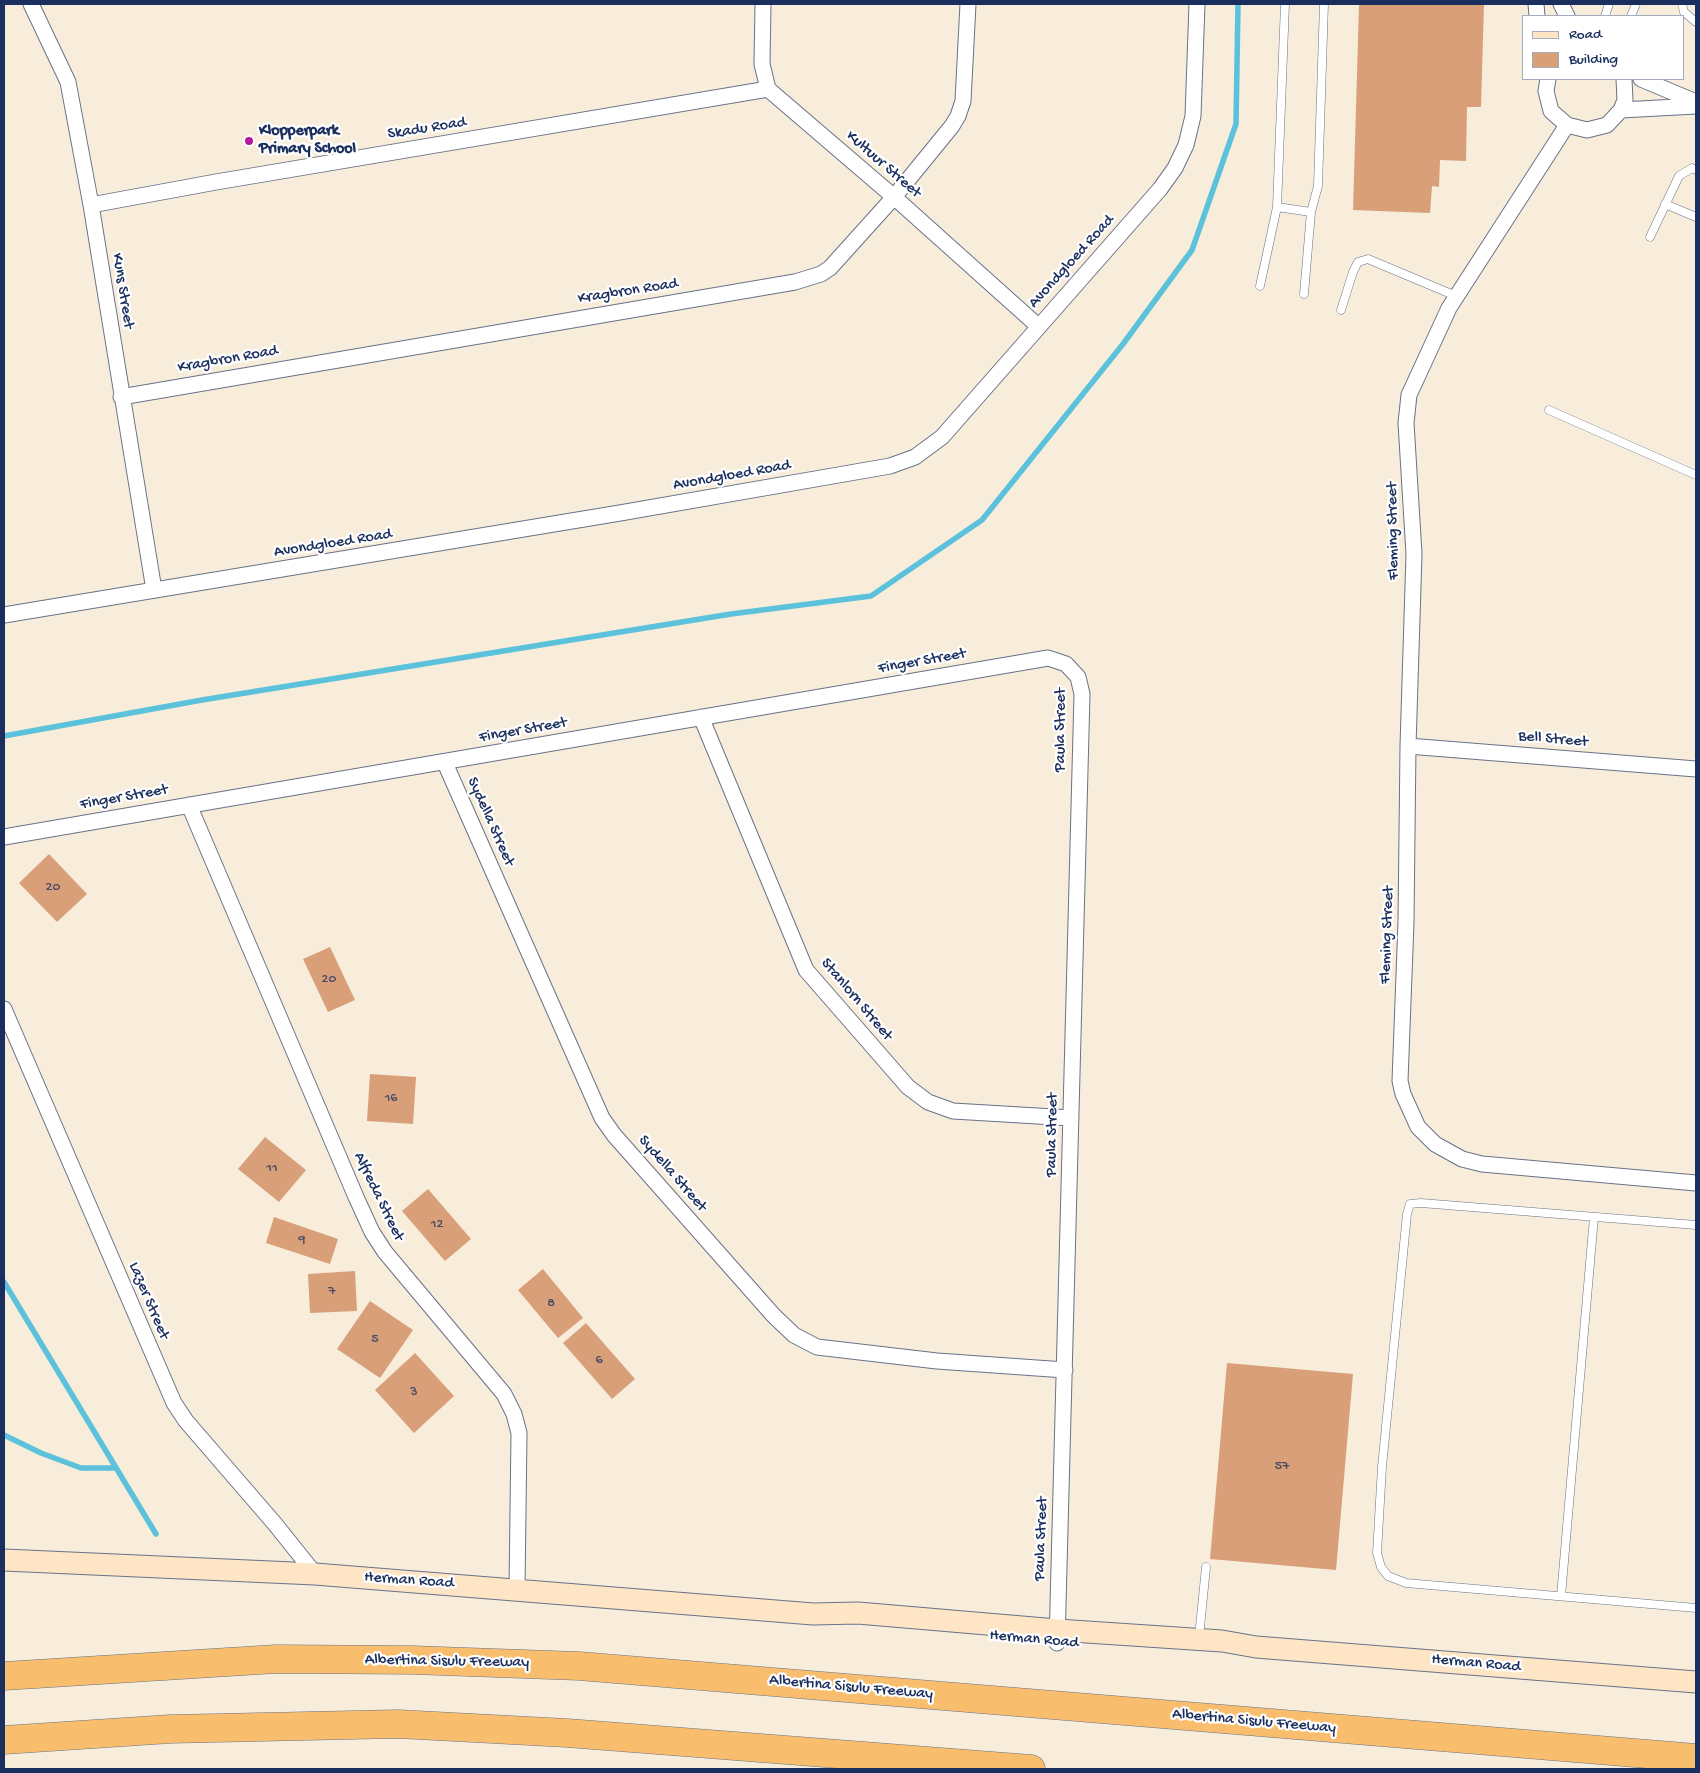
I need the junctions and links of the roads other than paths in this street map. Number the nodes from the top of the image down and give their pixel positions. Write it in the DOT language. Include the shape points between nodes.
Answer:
graph roads {
  1 [pos="31,4"];
  2 [pos="763,4"];
  3 [pos="968,4"];
  4 [pos="1197,4"];
  5 [pos="1285,4"];
  6 [pos="1324,4"];
  7 [pos="1560,4"];
  8 [pos="1682,4"];
  9 [pos="1566,15"];
  10 [pos="1696,22"];
  11 [pos="1548,80"];
  12 [pos="1624,80"];
  13 [pos="1643,80"];
  14 [pos="768,89"];
  15 [pos="1696,104"];
  16 [pos="1621,110"];
  17 [pos="1567,126"];
  18 [pos="1696,170"];
  19 [pos="894,198"];
  20 [pos="1665,204"];
  21 [pos="91,205"];
  22 [pos="1277,207"];
  23 [pos="1311,212"];
  24 [pos="1696,217"];
  25 [pos="1650,236"];
  26 [pos="1260,286"];
  27 [pos="1304,294"];
  28 [pos="1456,296"];
  29 [pos="1341,310"];
  30 [pos="1038,326"];
  31 [pos="121,396"];
  32 [pos="1549,410"];
  33 [pos="1696,475"];
  34 [pos="154,590"];
  35 [pos="4,615"];
  36 [pos="1048,658"];
  37 [pos="701,717"];
  38 [pos="1408,746"];
  39 [pos="445,763"];
  40 [pos="1696,769"];
  41 [pos="189,805"];
  42 [pos="4,838"];
  43 [pos="4,1009"];
  44 [pos="1071,1118"];
  45 [pos="1696,1183"];
  46 [pos="1594,1217"];
  47 [pos="1696,1225"];
  48 [pos="1065,1370"];
  49 [pos="4,1560"];
  50 [pos="1206,1567"];
  51 [pos="314,1574"];
  52 [pos="518,1589"];
  53 [pos="1561,1596"];
  54 [pos="1696,1608"];
  55 [pos="1057,1636"];
  56 [pos="1199,1639"];
  57 [pos="1256,1647"];
  58 [pos="4,1676"];
  59 [pos="1696,1682"];
  60 [pos="4,1740"];
  61 [pos="1696,1758"];
  62 [pos="1032,1769"];
  1 -- 21 [label="street, Kuns Street" via="68,82"];
  2 -- 14 [label="street" via="762,64"];
  3 -- 19 [label="street, Kragbron Road" via="961,110 952,126"];
  4 -- 30 [label="street, Avondgloed Road" via="1193,116 1181,157 1160,189"];
  5 -- 22 [label="lane"];
  6 -- 23 [label="lane" via="1318,186"];
  7 -- 9 [label="street"];
  8 -- 10 [label="lane" via="1684,12"];
  11 -- 17 [label="street" via="1547,101"];
  12 -- 16 [label="street" via="1625,100"];
  13 -- 15 [label="street"];
  14 -- 19 [label="street, Kultuur Street"];
  14 -- 21 [label="street, Skadu Road"];
  15 -- 16 [label="street"];
  16 -- 17 [label="street" via="1597,129"];
  17 -- 28 [label="street, Fleming Street"];
  18 -- 20 [label="lane" via="1692,168 1679,176"];
  19 -- 30 [label="street, Kultuur Street"];
  19 -- 31 [label="street, Kragbron Road" via="830,268 812,278"];
  20 -- 24 [label="lane"];
  20 -- 25 [label="lane"];
  21 -- 31 [label="street, Kuns Street"];
  22 -- 23 [label="lane"];
  22 -- 26 [label="lane"];
  23 -- 27 [label="lane"];
  28 -- 29 [label="lane" via="1368,259 1358,262"];
  28 -- 38 [label="street, Fleming Street" via="1409,395 1406,423 1414,554"];
  30 -- 34 [label="street, Avondgloed Road" via="942,437 915,457 890,466"];
  31 -- 34 [label="street, Kuns Street"];
  32 -- 33 [label="lane"];
  34 -- 35 [label="street, Avondgloed Road"];
  36 -- 37 [label="street, Finger Street"];
  36 -- 44 [label="street, Paula Street" via="1072,669 1078,677 1082,694"];
  37 -- 39 [label="street, Finger Street"];
  37 -- 44 [label="street, Stanlorn Street" via="806,970 908,1086 928,1102 953,1110"];
  38 -- 40 [label="street, Bell Street"];
  38 -- 45 [label="street, Fleming Street" via="1400,1080 1418,1127 1445,1151 1482,1164"];
  39 -- 41 [label="street, Finger Street"];
  39 -- 48 [label="street, Sydella Street" via="602,1118 774,1316 794,1335 817,1347 937,1361"];
  41 -- 42 [label="street, Finger Street"];
  41 -- 52 [label="street, Alfreda Street" via="369,1225 385,1252 504,1394 514,1414 519,1433"];
  43 -- 51 [label="street, Lazer Street" via="174,1403"];
  44 -- 48 [label="street, Paula Street"];
  46 -- 47 [label="lane"];
  46 -- 53 [label="lane"];
  46 -- 53 [label="lane" via="1410,1204 1382,1467 1377,1553 1381,1567 1392,1579 1406,1583"];
  48 -- 55 [label="street, Paula Street"];
  49 -- 51 [label="main road, Herman Road"];
  50 -- 56 [label="lane"];
  51 -- 52 [label="main road, Herman Road"];
  52 -- 55 [label="main road, Herman Road" via="813,1614 856,1625"];
  53 -- 54 [label="lane"];
  55 -- 56 [label="main road, Herman Road"];
  55 -- 57 [label="main road, Herman Road" via="1224,1654"];
  56 -- 57 [label="main road, Herman Road"];
  57 -- 59 [label="main road, Herman Road"];
  58 -- 61 [label="highway, Albertina Sisulu Freeway" via="276,1660 412,1660 579,1666"];
  60 -- 62 [label="highway" via="170,1729 398,1724 567,1733"];
}
